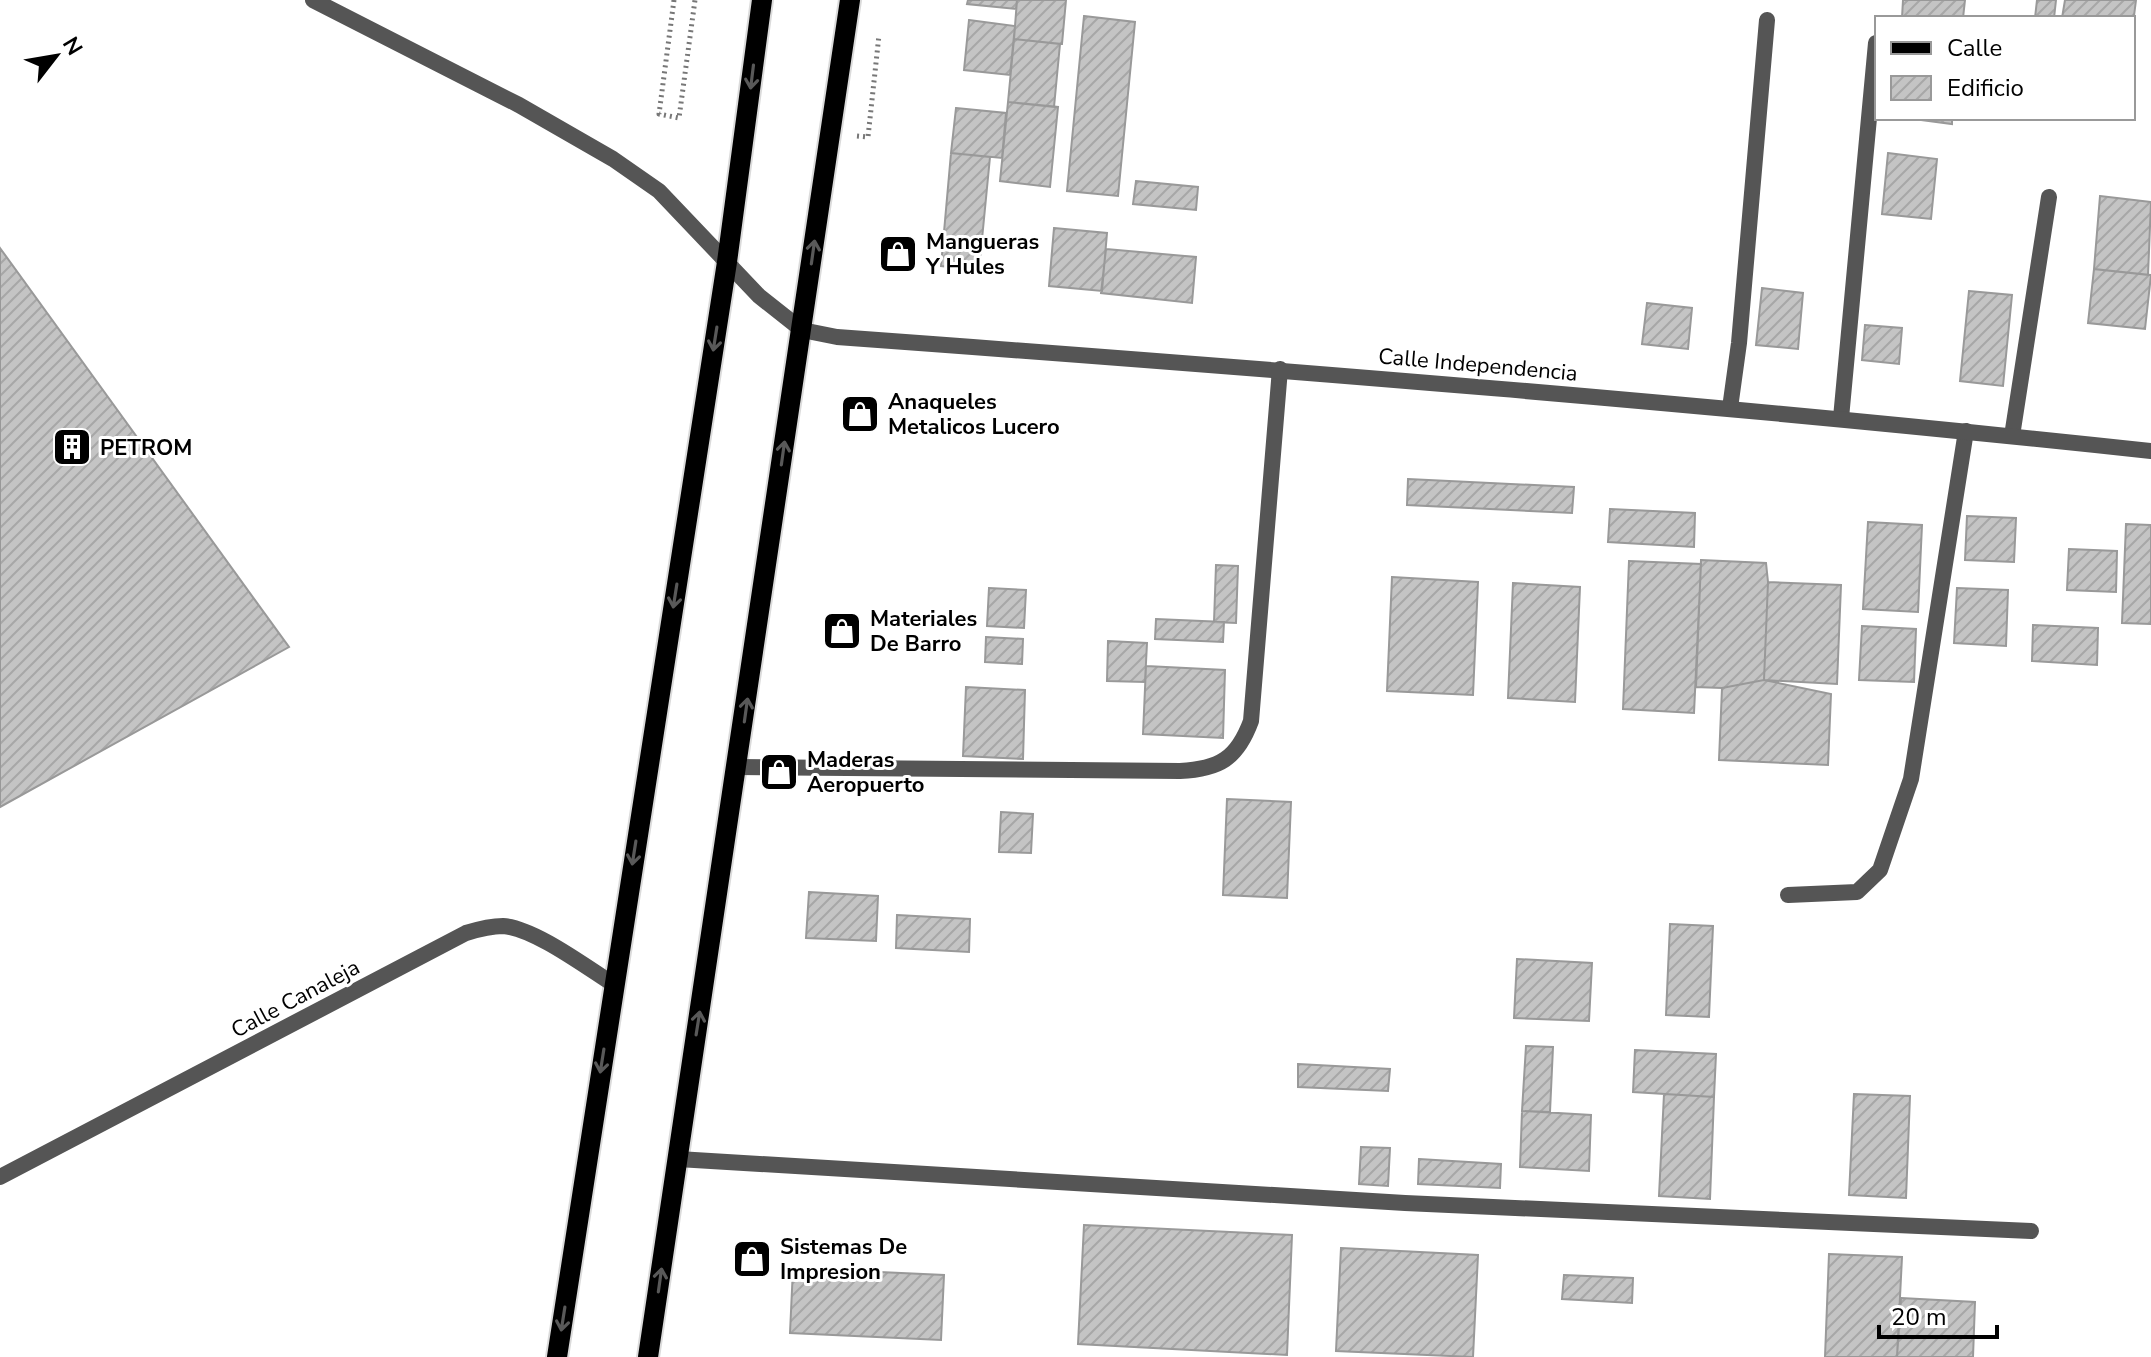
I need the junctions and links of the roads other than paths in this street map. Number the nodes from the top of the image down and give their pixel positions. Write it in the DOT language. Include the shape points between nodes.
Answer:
graph roads {
  1 [pos="313,0"];
  2 [pos="762,0"];
  3 [pos="850,0"];
  4 [pos="1767,20"];
  5 [pos="1875,54"];
  6 [pos="2049,197"];
  7 [pos="727,262"];
  8 [pos="802,330"];
  9 [pos="1280,369"];
  10 [pos="1730,408"];
  11 [pos="1841,418"];
  12 [pos="1966,431"];
  13 [pos="2012,436"];
  14 [pos="2151,451"];
  15 [pos="737,767"];
  16 [pos="1788,895"];
  17 [pos="613,984"];
  18 [pos="678,1159"];
  19 [pos="0,1177"];
  20 [pos="2031,1231"];
  21 [pos="557,1357"];
  22 [pos="648,1357"];
  1 -- 7 [label="street" via="613,159 659,191"];
  2 -- 7 [label="main road, one-way"];
  8 -- 3 [label="main road, one-way"];
  4 -- 10 [label="street"];
  5 -- 11 [label="street"];
  6 -- 13 [label="street"];
  7 -- 8 [label="street"];
  7 -- 17 [label="main road, one-way"];
  8 -- 9 [label="street, Calle Independencia" via="837,337"];
  15 -- 8 [label="main road, one-way"];
  9 -- 10 [label="street, Calle Independencia"];
  9 -- 15 [label="street" via="1251,721 1242,745 1229,758 1205,770 1180,771"];
  10 -- 11 [label="street, Calle Independencia"];
  11 -- 12 [label="street, Calle Independencia"];
  12 -- 13 [label="street, Calle Independencia"];
  12 -- 16 [label="street" via="1911,779 1880,870 1857,892"];
  13 -- 14 [label="street, Calle Independencia"];
  18 -- 15 [label="main road, one-way"];
  17 -- 19 [label="street, Calle Canaleja" via="527,931 506,926 466,933"];
  17 -- 21 [label="main road, one-way"];
  18 -- 20 [label="street" via="1405,1203"];
  22 -- 18 [label="main road, one-way"];
}
